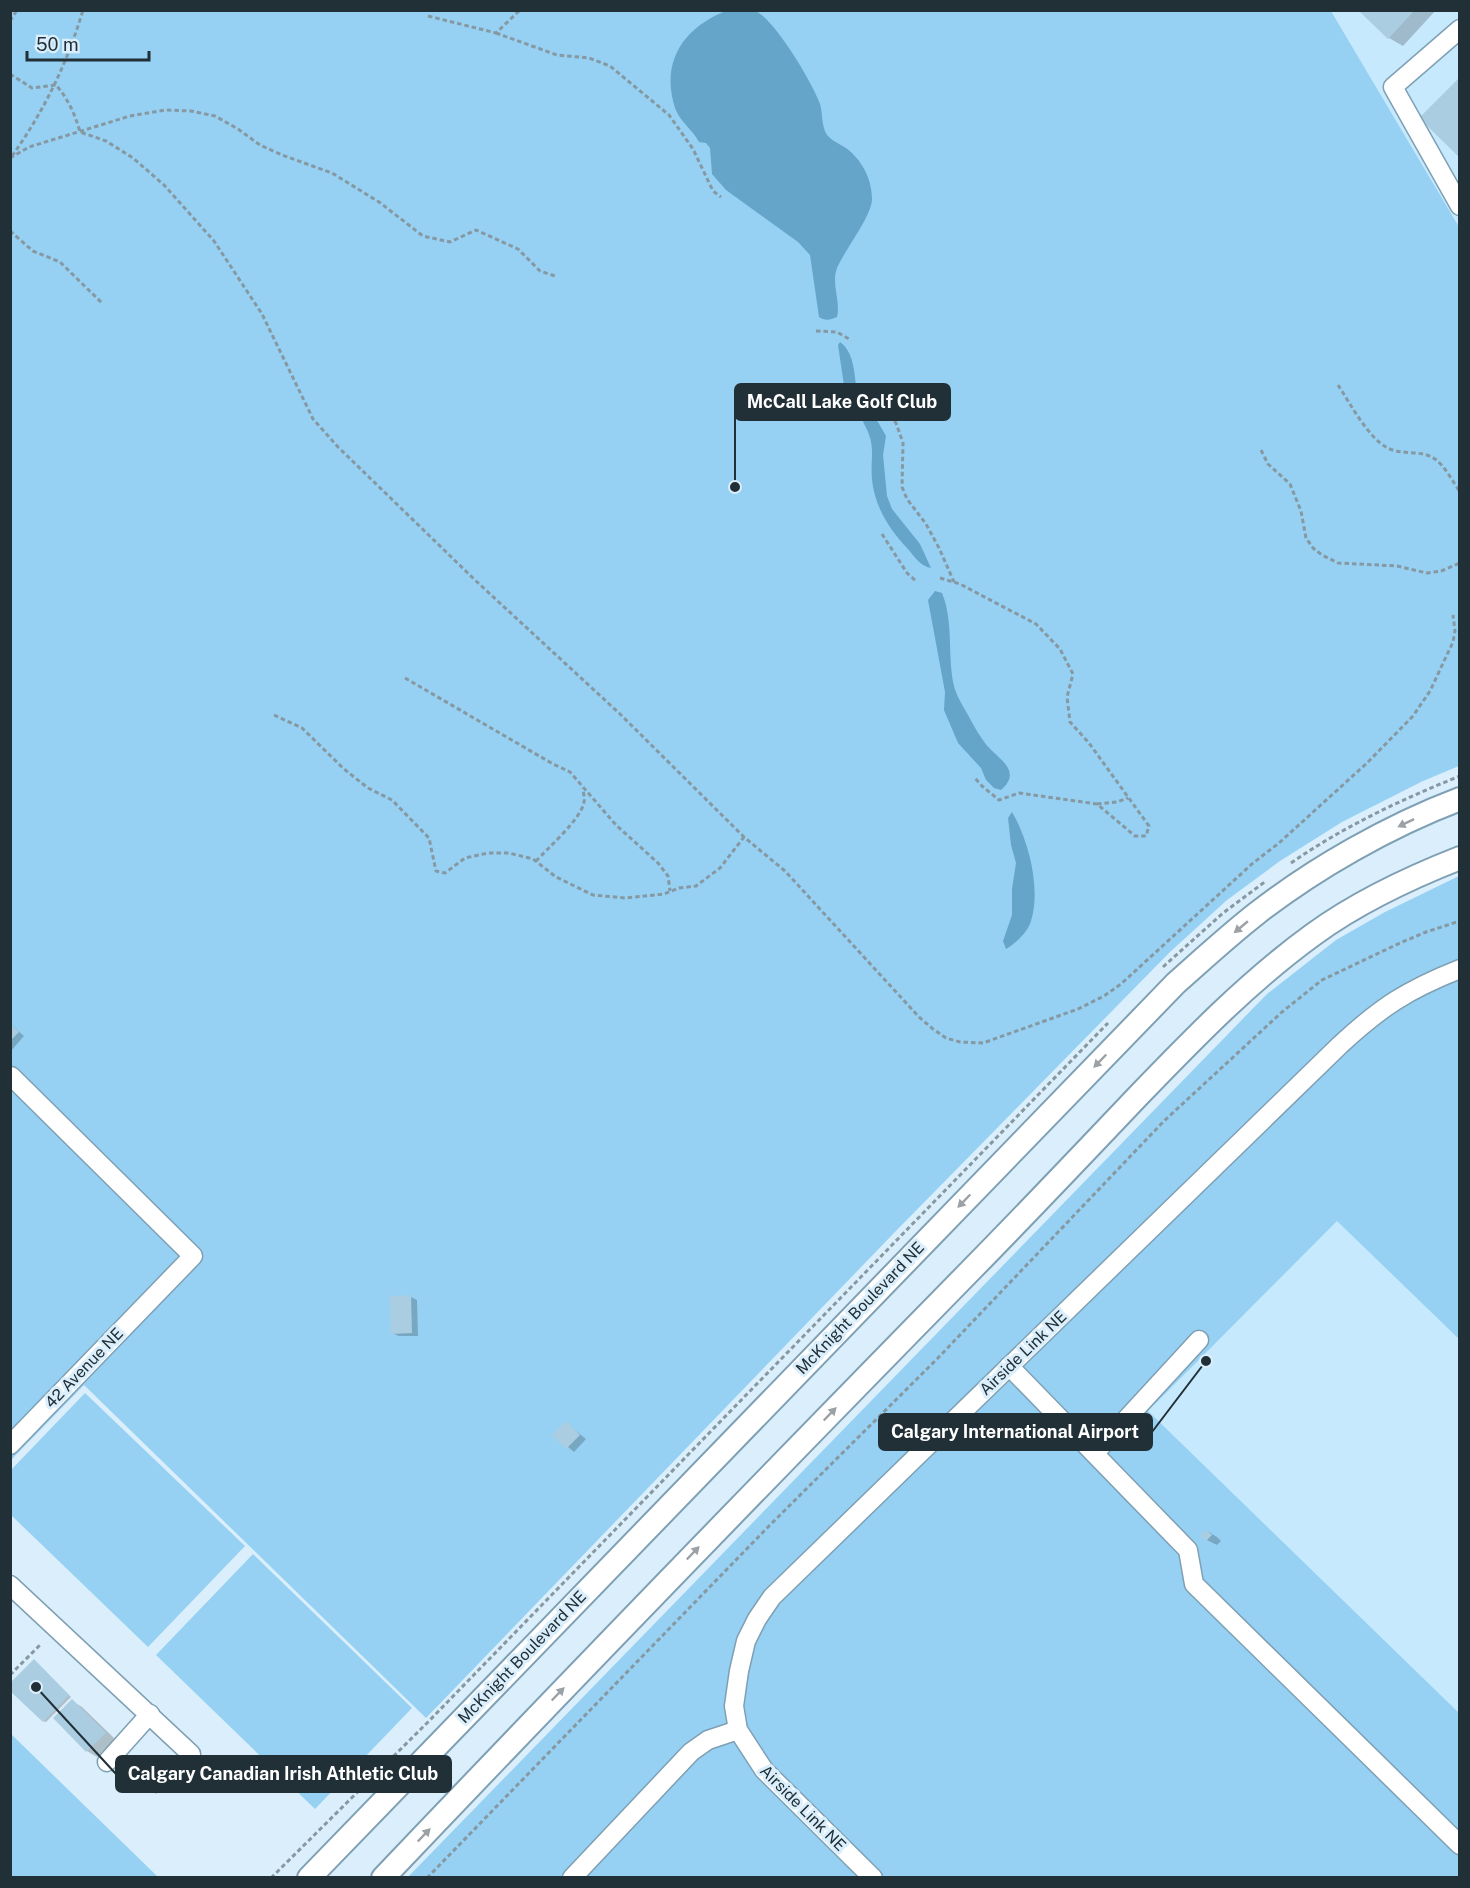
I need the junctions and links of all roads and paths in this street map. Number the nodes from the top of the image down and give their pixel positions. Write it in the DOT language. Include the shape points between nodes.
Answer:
graph roads {
  1 [pos="17,10"];
  2 [pos="83,10"];
  3 [pos="520,10"];
  4 [pos="428,16"];
  5 [pos="10,21"];
  6 [pos="1460,29"];
  7 [pos="496,33"];
  8 [pos="10,74"];
  9 [pos="56,85"];
  10 [pos="80,132"];
  11 [pos="11,157"];
  12 [pos="721,197"];
  13 [pos="1460,206"];
  14 [pos="10,231"];
  15 [pos="555,276"];
  16 [pos="102,303"];
  17 [pos="816,331"];
  18 [pos="849,339"];
  19 [pos="1338,385"];
  20 [pos="837,405"];
  21 [pos="1261,450"];
  22 [pos="1460,492"];
  23 [pos="882,534"];
  24 [pos="1460,563"];
  25 [pos="940,578"];
  26 [pos="917,582"];
  27 [pos="954,582"];
  28 [pos="1453,615"];
  29 [pos="405,678"];
  30 [pos="274,715"];
  31 [pos="975,778"];
  32 [pos="583,786"];
  33 [pos="1128,798"];
  34 [pos="1460,800"];
  35 [pos="1097,804"];
  36 [pos="744,837"];
  37 [pos="1460,858"];
  38 [pos="536,861"];
  39 [pos="670,891"];
  40 [pos="1460,921"];
  41 [pos="1460,969"];
  42 [pos="11,1076"];
  43 [pos="1199,1340"];
  44 [pos="1009,1366"];
  45 [pos="10,1445"];
  46 [pos="1095,1453"];
  47 [pos="10,1585"];
  48 [pos="41,1644"];
  49 [pos="10,1675"];
  50 [pos="150,1714"];
  51 [pos="738,1730"];
  52 [pos="191,1754"];
  53 [pos="106,1762"];
  54 [pos="1460,1845"];
  55 [pos="309,1878"];
  56 [pos="383,1878"];
  57 [pos="428,1878"];
  58 [pos="572,1878"];
  59 [pos="873,1878"];
  1 -- 5 [label="path"];
  2 -- 9 [label="path"];
  3 -- 7 [label="path"];
  4 -- 7 [label="path"];
  6 -- 13 [label="street" via="1393,87"];
  7 -- 12 [label="path" via="557,55 589,58 610,66 669,115 693,149 713,190"];
  8 -- 9 [label="path" via="32,87"];
  9 -- 10 [label="path" via="70,105"];
  9 -- 11 [label="path"];
  10 -- 11 [label="path" via="29,147"];
  10 -- 15 [label="path" via="165,110 215,116 260,145 332,173 423,236 450,242 476,230 518,249 540,271"];
  10 -- 36 [label="path" via="106,141 133,158 164,185 214,241 262,314 313,419 338,447"];
  14 -- 16 [label="path" via="33,251 60,262"];
  17 -- 18 [label="path" via="837,332"];
  19 -- 22 [label="path" via="1384,447 1436,459"];
  20 -- 27 [label="path" via="851,408 879,402 896,423 903,443 902,487 927,524"];
  21 -- 24 [label="path" via="1274,471 1290,484 1306,538 1322,555 1338,563 1397,566 1427,573"];
  23 -- 26 [label="path"];
  25 -- 27 [label="path"];
  27 -- 33 [label="path" via="1036,624 1060,649 1073,674 1067,697 1070,722"];
  28 -- 36 [label="path" via="1453,642 1430,691 1413,716 1279,843 1104,996 982,1043 945,1038 919,1017 785,871"];
  29 -- 32 [label="path" via="570,772"];
  30 -- 38 [label="path" via="302,728 344,769 392,800 429,838 436,871 445,873 465,858 488,853"];
  31 -- 35 [label="path" via="999,800 1019,793"];
  32 -- 38 [label="path" via="584,804 578,814"];
  32 -- 39 [label="path" via="616,825 658,862 668,876"];
  33 -- 35 [label="path"];
  33 -- 35 [label="path" via="1149,826 1146,836 1135,836"];
  34 -- 55 [label="main road, McKnight Boulevard NE, one-way" via="1382,835 1317,871 1257,914 1176,983"];
  36 -- 39 [label="path" via="720,868 696,886"];
  56 -- 37 [label="main road, one-way" via="1200,1032 1314,933 1422,872"];
  38 -- 39 [label="path" via="556,877 593,895 625,898"];
  40 -- 57 [label="path" via="1417,935 1322,980 1164,1121 937,1359 768,1527"];
  41 -- 44 [label="street, Airside Link NE" via="1420,985 1372,1015"];
  42 -- 45 [label="street, 42 Avenue NE" via="193,1256"];
  43 -- 46 [label="street"];
  44 -- 46 [label="street"];
  44 -- 51 [label="street, Airside Link NE" via="772,1597 746,1641 734,1706"];
  46 -- 54 [label="street" via="1188,1550 1194,1584"];
  47 -- 50 [label="street"];
  48 -- 49 [label="path"];
  50 -- 52 [label="street"];
  50 -- 53 [label="street"];
  51 -- 58 [label="street" via="708,1740 691,1752"];
  51 -- 59 [label="street, Airside Link NE" via="764,1770"];
}
